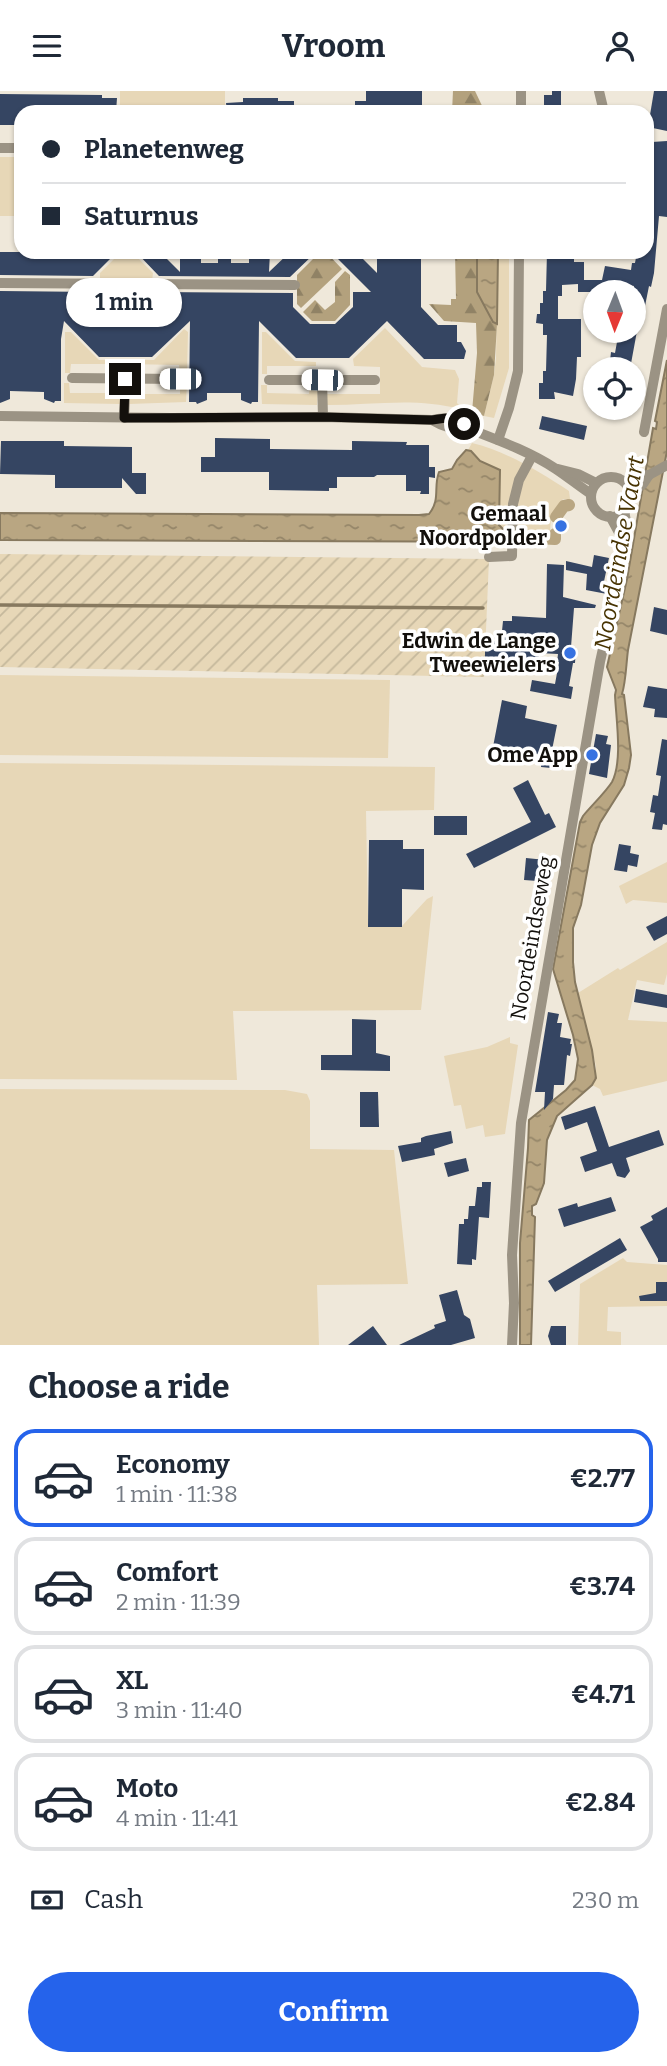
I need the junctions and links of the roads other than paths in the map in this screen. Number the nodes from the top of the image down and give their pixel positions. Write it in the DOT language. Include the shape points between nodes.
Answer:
graph roads {
  1 [pos="519,259"];
  2 [pos="0,283"];
  3 [pos="295,285"];
  4 [pos="667,309"];
  5 [pos="72,378"];
  6 [pos="125,379"];
  7 [pos="180,379"];
  8 [pos="269,380"];
  9 [pos="322,380"];
  10 [pos="375,380"];
  11 [pos="0,416"];
  12 [pos="323,417"];
  13 [pos="124,418"];
  14 [pos="644,432"];
  15 [pos="498,440"];
  16 [pos="532,456"];
  17 [pos="666,466"];
  18 [pos="556,469"];
  19 [pos="596,483"];
  20 [pos="628,488"];
  21 [pos="591,494"];
  22 [pos="624,511"];
  23 [pos="610,516"];
  24 [pos="624,542"];
  25 [pos="489,557"];
  26 [pos="512,1345"];
  1 -- 15 [label="street" via="518,371"];
  2 -- 3 [label="street"];
  4 -- 14 [label="street"];
  5 -- 6 [label="street"];
  6 -- 7 [label="street"];
  6 -- 13 [label="street"];
  8 -- 9 [label="street"];
  9 -- 10 [label="street"];
  9 -- 12 [label="street"];
  11 -- 13 [label="street"];
  12 -- 13 [label="street"];
  12 -- 15 [label="street" via="432,420"];
  15 -- 16 [label="street"];
  16 -- 18 [label="street"];
  16 -- 25 [label="street" via="513,504 512,557"];
  17 -- 20 [label="street"];
  18 -- 19 [label="street"];
  18 -- 21 [label="street"];
  19 -- 20 [label="street" via="611,477"];
  19 -- 21 [label="street"];
  20 -- 22 [label="street" via="629,504"];
  21 -- 23 [label="street" via="597,511"];
  22 -- 23 [label="street"];
  22 -- 24 [label="street, Noordeindseweg"];
  23 -- 24 [label="street"];
  24 -- 26 [label="street, Noordeindseweg" via="521,1123 512,1255"];
}
